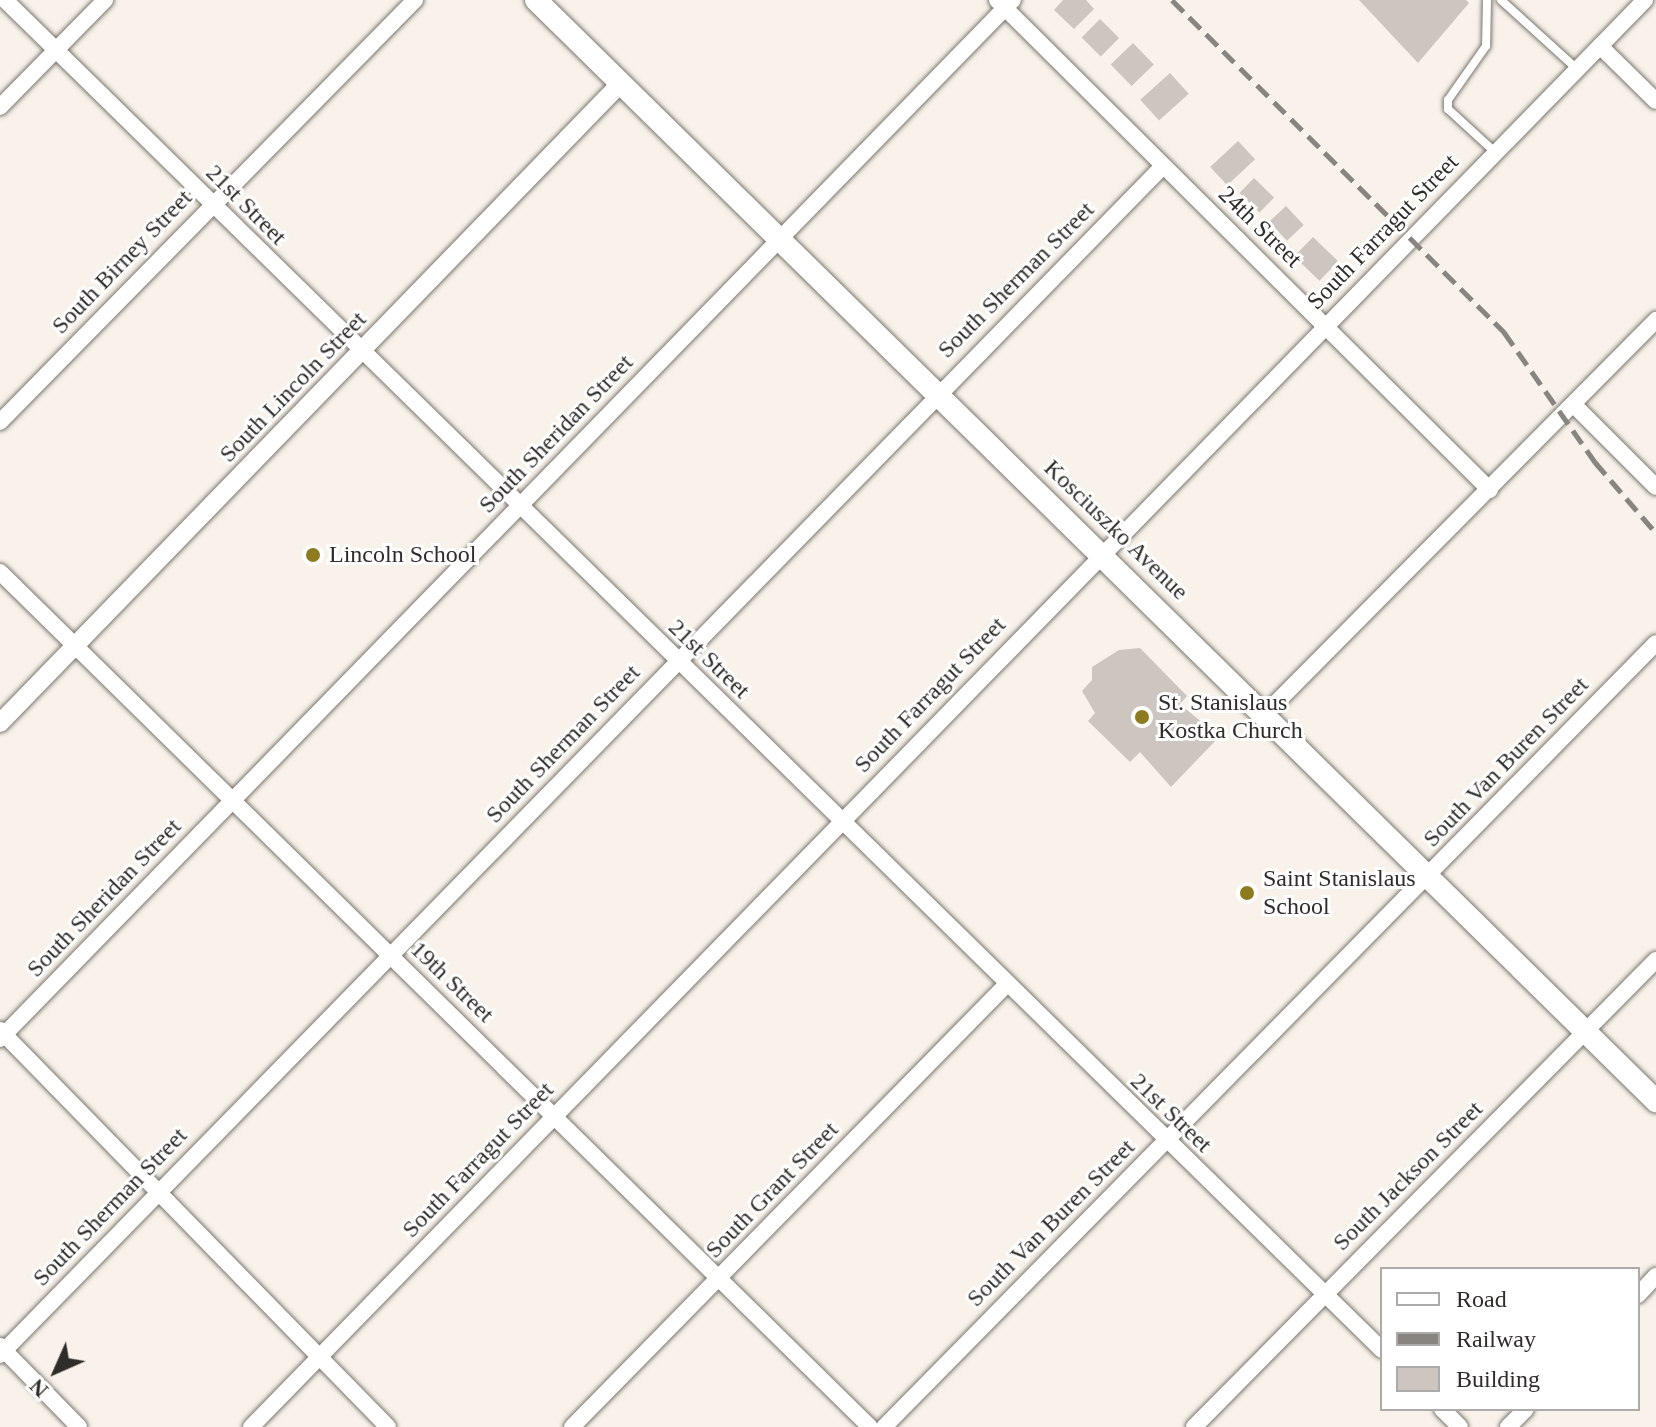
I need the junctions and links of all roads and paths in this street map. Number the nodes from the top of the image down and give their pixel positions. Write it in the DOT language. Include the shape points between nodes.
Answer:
graph roads {
  1 [pos="5,0"];
  2 [pos="105,0"];
  3 [pos="415,0"];
  4 [pos="1487,0"];
  5 [pos="1501,0"];
  6 [pos="1645,0"];
  7 [pos="545,3"];
  8 [pos="1005,3"];
  9 [pos="1600,46"];
  10 [pos="56,50"];
  11 [pos="1577,69"];
  12 [pos="620,84"];
  13 [pos="1656,101"];
  14 [pos="0,107"];
  15 [pos="1495,152"];
  16 [pos="1162,167"];
  17 [pos="212,205"];
  18 [pos="780,239"];
  19 [pos="1656,320"];
  20 [pos="1326,325"];
  21 [pos="360,352"];
  22 [pos="937,394"];
  23 [pos="1573,404"];
  24 [pos="0,422"];
  25 [pos="1656,487"];
  26 [pos="1490,490"];
  27 [pos="519,508"];
  28 [pos="1102,552"];
  29 [pos="0,572"];
  30 [pos="1656,643"];
  31 [pos="74,647"];
  32 [pos="677,661"];
  33 [pos="1266,713"];
  34 [pos="0,723"];
  35 [pos="232,801"];
  36 [pos="841,822"];
  37 [pos="1429,876"];
  38 [pos="391,956"];
  39 [pos="1656,960"];
  40 [pos="1006,985"];
  41 [pos="1585,1032"];
  42 [pos="1,1035"];
  43 [pos="1656,1101"];
  44 [pos="555,1116"];
  45 [pos="1166,1141"];
  46 [pos="158,1192"];
  47 [pos="1656,1276"];
  48 [pos="719,1277"];
  49 [pos="1325,1293"];
  50 [pos="1640,1293"];
  51 [pos="1380,1348"];
  52 [pos="2,1351"];
  53 [pos="319,1357"];
  54 [pos="1444,1411"];
  55 [pos="1524,1411"];
  56 [pos="79,1427"];
  57 [pos="251,1427"];
  58 [pos="388,1427"];
  59 [pos="572,1427"];
  60 [pos="870,1427"];
  61 [pos="884,1427"];
  62 [pos="1194,1427"];
  63 [pos="1460,1427"];
  64 [pos="1508,1427"];
  1 -- 10 [label="street, 21st Street"];
  2 -- 10 [label="street"];
  3 -- 17 [label="street, South Birney Street"];
  4 -- 15 [label="lane" via="1486,46 1448,100 1448,109"];
  5 -- 11 [label="lane"];
  6 -- 9 [label="street, South Farragut Street"];
  7 -- 12 [label="main road, Kosciuszko Avenue"];
  8 -- 16 [label="street, 24th Street"];
  8 -- 18 [label="street, South Sheridan Street"];
  9 -- 11 [label="street, South Farragut Street"];
  9 -- 13 [label="street"];
  10 -- 14 [label="street"];
  10 -- 17 [label="street, 21st Street"];
  11 -- 15 [label="street, South Farragut Street"];
  12 -- 18 [label="main road, Kosciuszko Avenue"];
  12 -- 21 [label="street, South Lincoln Street"];
  15 -- 20 [label="street, South Farragut Street"];
  16 -- 20 [label="street, 24th Street"];
  16 -- 22 [label="street, South Sherman Street"];
  17 -- 21 [label="street, 21st Street"];
  17 -- 24 [label="street, South Birney Street"];
  18 -- 22 [label="main road, Kosciuszko Avenue"];
  18 -- 27 [label="street, South Sheridan Street"];
  19 -- 23 [label="street"];
  20 -- 26 [label="street, 24th Street"];
  20 -- 28 [label="street, South Farragut Street"];
  21 -- 27 [label="street, 21st Street"];
  21 -- 31 [label="street, South Lincoln Street"];
  22 -- 28 [label="main road, Kosciuszko Avenue"];
  22 -- 32 [label="street, South Sherman Street"];
  23 -- 25 [label="street"];
  23 -- 26 [label="street"];
  26 -- 33 [label="street"];
  27 -- 32 [label="street, 21st Street"];
  27 -- 35 [label="street, South Sheridan Street"];
  28 -- 33 [label="main road, Kosciuszko Avenue"];
  28 -- 36 [label="street, South Farragut Street"];
  29 -- 31 [label="street, 19th Street"];
  30 -- 37 [label="street, South Van Buren Street"];
  31 -- 34 [label="street, South Lincoln Street"];
  31 -- 35 [label="street, 19th Street"];
  32 -- 36 [label="street, 21st Street"];
  32 -- 38 [label="street, South Sherman Street"];
  33 -- 37 [label="main road, Kosciuszko Avenue"];
  35 -- 38 [label="street, 19th Street"];
  35 -- 42 [label="street, South Sheridan Street"];
  36 -- 40 [label="street, 21st Street"];
  36 -- 44 [label="street, South Farragut Street"];
  37 -- 41 [label="main road, Kosciuszko Avenue"];
  37 -- 45 [label="street, South Van Buren Street"];
  38 -- 44 [label="street, 19th Street"];
  38 -- 46 [label="street, South Sherman Street"];
  39 -- 41 [label="street, South Jackson Street"];
  40 -- 45 [label="street, 21st Street"];
  40 -- 48 [label="street, South Grant Street"];
  41 -- 43 [label="main road, Kosciuszko Avenue"];
  41 -- 49 [label="street, South Jackson Street"];
  42 -- 46 [label="street"];
  44 -- 48 [label="street, 19th Street"];
  44 -- 53 [label="street, South Farragut Street"];
  45 -- 49 [label="street, 21st Street"];
  45 -- 61 [label="street, South Van Buren Street"];
  46 -- 52 [label="street, South Sherman Street"];
  46 -- 53 [label="street"];
  47 -- 50 [label="street"];
  48 -- 59 [label="street, South Grant Street"];
  48 -- 60 [label="street, 19th Street"];
  49 -- 51 [label="street, 21st Street"];
  49 -- 62 [label="street, South Jackson Street"];
  52 -- 56 [label="street"];
  53 -- 57 [label="street, South Farragut Street"];
  53 -- 58 [label="street"];
  54 -- 63 [label="street"];
  55 -- 64 [label="street"];
}
